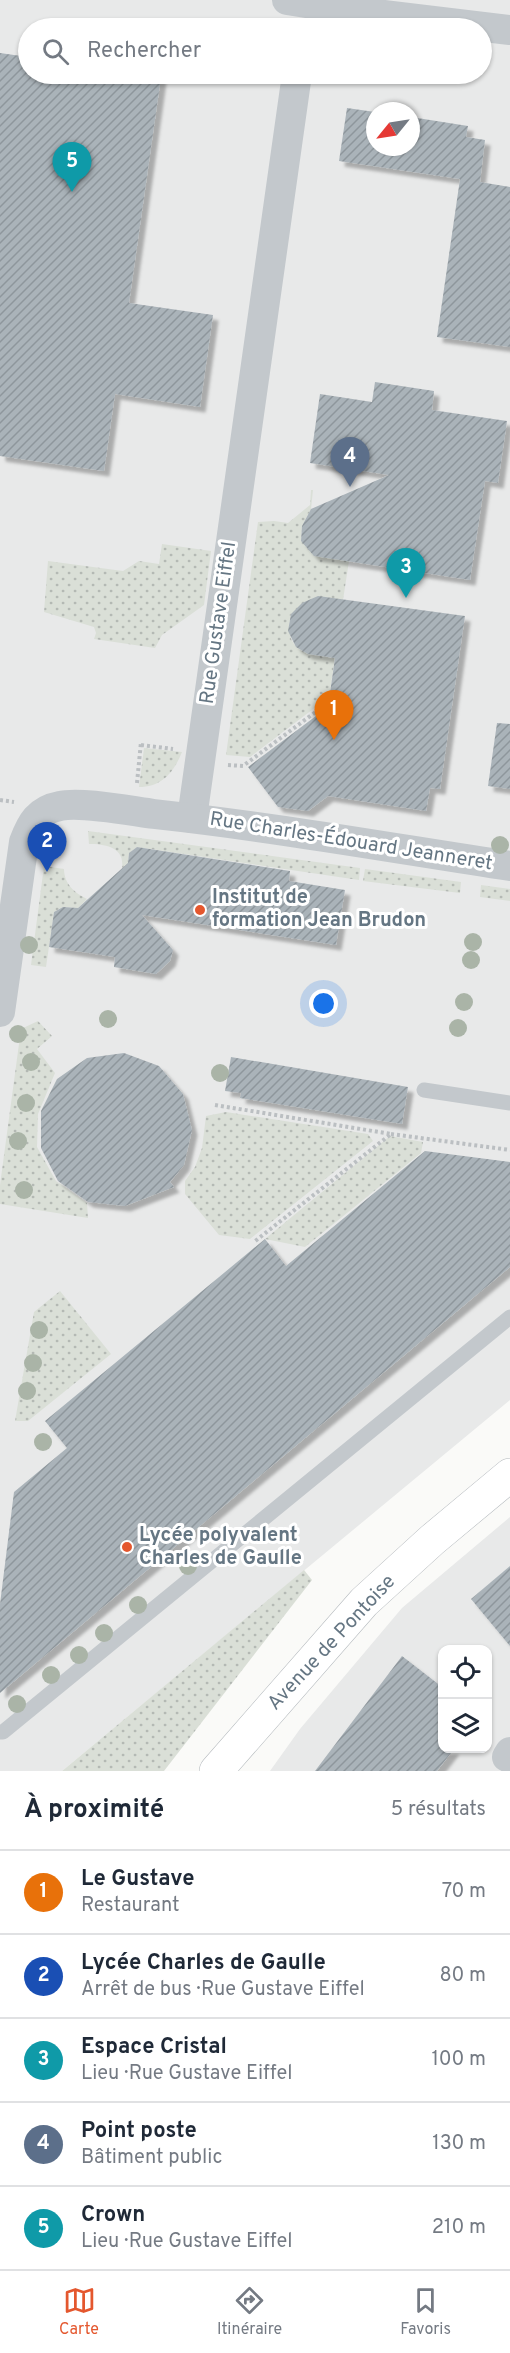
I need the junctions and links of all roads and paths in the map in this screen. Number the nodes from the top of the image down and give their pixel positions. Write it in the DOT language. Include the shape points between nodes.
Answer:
graph roads {
  1 [pos="299,11"];
  2 [pos="410,18"];
  3 [pos="492,28"];
  4 [pos="510,30"];
  5 [pos="296,84"];
  6 [pos="328,702"];
  7 [pos="175,749"];
  8 [pos="225,765"];
  9 [pos="136,793"];
  10 [pos="0,800"];
  11 [pos="15,802"];
  12 [pos="192,818"];
  13 [pos="510,866"];
  14 [pos="0,1012"];
  15 [pos="424,1090"];
  16 [pos="510,1103"];
  17 [pos="215,1104"];
  18 [pos="391,1134"];
  19 [pos="510,1150"];
  20 [pos="254,1242"];
  21 [pos="510,1317"];
  22 [pos="510,1475"];
  23 [pos="0,1732"];
  24 [pos="216,1771"];
  1 -- 2 [label="street"];
  3 -- 4 [label="street"];
  5 -- 12 [label="street, Rue Gustave Eiffel"];
  6 -- 8 [label="path" via="243,766"];
  7 -- 9 [label="path" via="141,743"];
  10 -- 11 [label="path"];
  12 -- 13 [label="street, Rue Charles-Édouard Jeanneret"];
  12 -- 14 [label="street" via="72,804 51,808 37,816 24,842"];
  15 -- 16 [label="lane"];
  17 -- 18 [label="path"];
  18 -- 19 [label="path"];
  18 -- 20 [label="path"];
  21 -- 23 [label="lane"];
  22 -- 24 [label="main road, Avenue de Pontoise" via="364,1602"];
}
